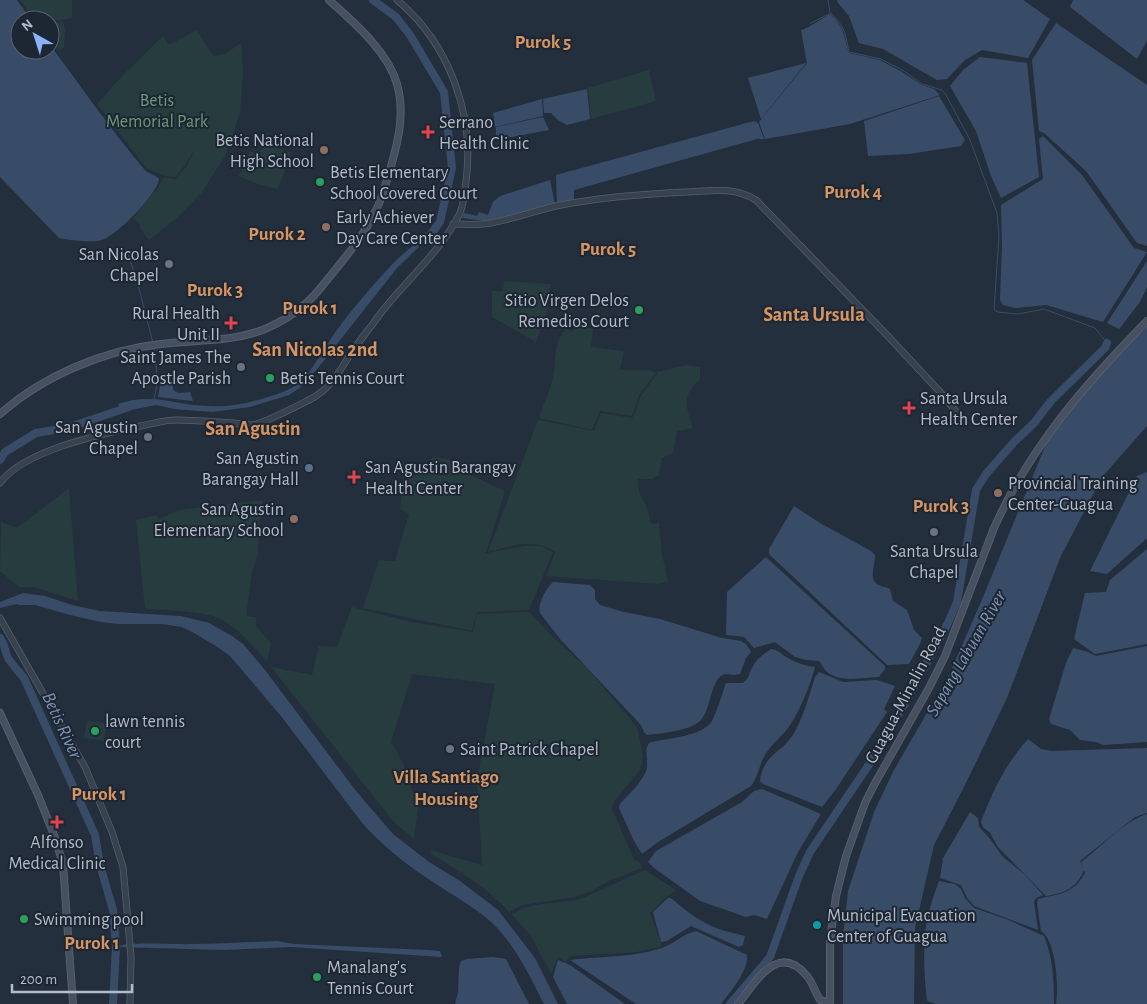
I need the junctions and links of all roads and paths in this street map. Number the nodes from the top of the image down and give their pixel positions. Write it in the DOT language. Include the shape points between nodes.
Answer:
graph roads {
  1 [pos="328,0"];
  2 [pos="397,0"];
  3 [pos="453,224"];
  4 [pos="1147,321"];
  5 [pos="0,414"];
  6 [pos="962,419"];
  7 [pos="0,483"];
  8 [pos="0,618"];
  9 [pos="0,713"];
  10 [pos="830,1003"];
  11 [pos="74,1004"];
  12 [pos="130,1004"];
  13 [pos="738,1004"];
  1 -- 5 [label="main road" via="387,60 398,84 401,119 397,147 382,196 342,262 312,298 292,315 258,331 216,339 150,345 92,359 33,389"];
  2 -- 3 [label="street" via="438,48 460,94 469,164 464,199"];
  3 -- 6 [label="street" via="493,223 554,206 632,194 733,191 744,194 756,200 885,333"];
  3 -- 7 [label="street" via="445,239 384,310 333,382 310,400 254,425 173,420 87,438 32,459"];
  4 -- 10 [label="main road, Guagua-Minalin Road" via="1069,406 1027,468 994,528 945,656 865,803 836,896 830,941"];
  8 -- 12 [label="street" via="81,761 112,832 123,867 130,946"];
  9 -- 11 [label="main road" via="38,795 63,864"];
  10 -- 13 [label="main road, Guagua-Minalin Road" via="820,1000 802,971 783,962 769,968"];
}
